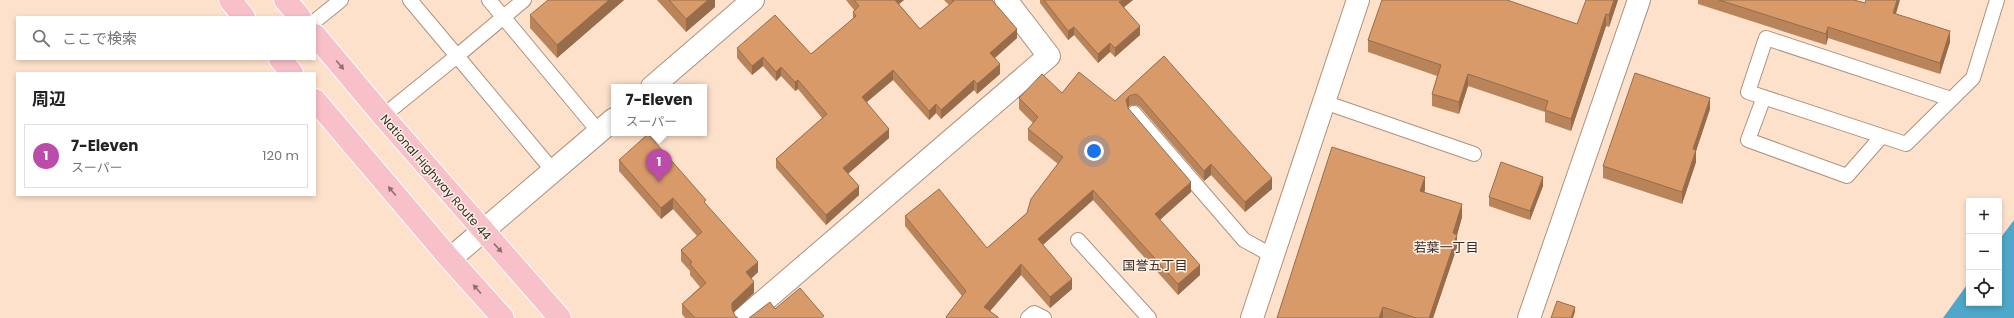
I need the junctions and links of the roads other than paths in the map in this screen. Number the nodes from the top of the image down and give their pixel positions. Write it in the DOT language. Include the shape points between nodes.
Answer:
graph roads {
  1 [pos="230,0"];
  2 [pos="286,0"];
  3 [pos="341,0"];
  4 [pos="410,0"];
  5 [pos="489,0"];
  6 [pos="524,0"];
  7 [pos="1006,0"];
  8 [pos="1358,0"];
  9 [pos="1639,0"];
  10 [pos="1997,0"];
  11 [pos="744,3"];
  12 [pos="243,16"];
  13 [pos="299,16"];
  14 [pos="504,17"];
  15 [pos="316,20"];
  16 [pos="316,36"];
  17 [pos="457,56"];
  18 [pos="281,60"];
  19 [pos="291,72"];
  20 [pos="655,84"];
  21 [pos="1764,97"];
  22 [pos="1951,99"];
  23 [pos="316,101"];
  24 [pos="1324,102"];
  25 [pos="1134,113"];
  26 [pos="383,116"];
  27 [pos="607,126"];
  28 [pos="1882,136"];
  29 [pos="1474,154"];
  30 [pos="554,172"];
  31 [pos="483,231"];
  32 [pos="1078,240"];
  33 [pos="1273,256"];
  34 [pos="450,259"];
  35 [pos="503,318"];
  36 [pos="560,318"];
  37 [pos="744,318"];
  38 [pos="1028,318"];
  39 [pos="1044,318"];
  40 [pos="1149,318"];
  41 [pos="1252,318"];
  42 [pos="1529,318"];
  1 -- 12 [label="highway"];
  2 -- 13 [label="highway"];
  3 -- 15 [label="lane"];
  4 -- 17 [label="lane"];
  5 -- 14 [label="lane"];
  6 -- 14 [label="lane"];
  7 -- 37 [label="street" via="1049,56"];
  8 -- 24 [label="street"];
  9 -- 42 [label="street"];
  10 -- 22 [label="lane" via="1973,78"];
  11 -- 20 [label="street"];
  14 -- 17 [label="lane"];
  14 -- 27 [label="lane"];
  16 -- 26 [label="highway, National Highway Route 44, one-way"];
  17 -- 26 [label="lane"];
  17 -- 30 [label="lane"];
  18 -- 19 [label="highway"];
  21 -- 22 [label="lane" via="1748,92 1766,38"];
  21 -- 28 [label="lane"];
  21 -- 28 [label="lane" via="1748,140 1847,176"];
  22 -- 28 [label="lane" via="1906,144"];
  34 -- 23 [label="highway, one-way"];
  24 -- 29 [label="lane"];
  24 -- 33 [label="street"];
  25 -- 33 [label="lane" via="1244,240"];
  26 -- 31 [label="highway, National Highway Route 44"];
  27 -- 30 [label="street"];
  30 -- 31 [label="street"];
  31 -- 34 [label="street"];
  31 -- 36 [label="highway, National Highway Route 44, one-way"];
  32 -- 40 [label="lane"];
  33 -- 41 [label="street"];
  35 -- 34 [label="highway, one-way"];
  38 -- 39 [label="lane" via="1034,314"];
}
